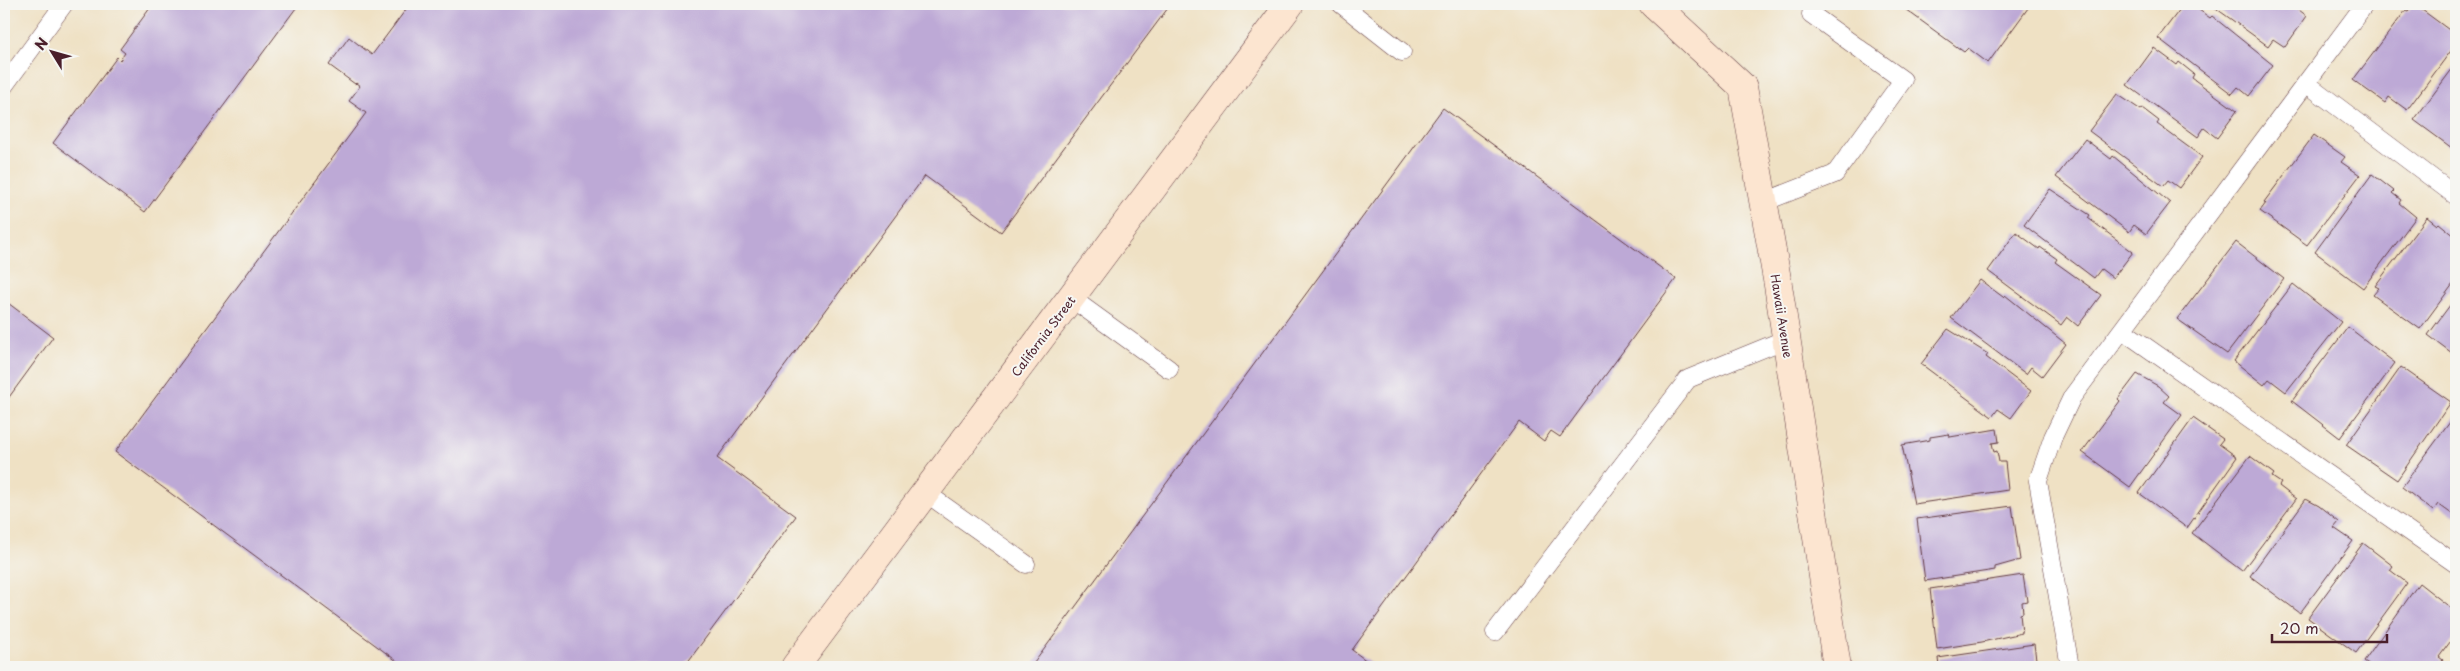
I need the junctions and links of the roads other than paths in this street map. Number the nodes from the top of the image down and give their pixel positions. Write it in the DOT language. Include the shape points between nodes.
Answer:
graph roads {
  1 [pos="64,4"];
  2 [pos="1290,4"];
  3 [pos="1340,4"];
  4 [pos="1653,4"];
  5 [pos="2365,4"];
  6 [pos="1811,14"];
  7 [pos="1402,52"];
  8 [pos="2306,83"];
  9 [pos="4,86"];
  10 [pos="2456,196"];
  11 [pos="1764,202"];
  12 [pos="1071,298"];
  13 [pos="2122,330"];
  14 [pos="1786,339"];
  15 [pos="1169,370"];
  16 [pos="926,493"];
  17 [pos="1026,564"];
  18 [pos="2456,564"];
  19 [pos="1495,632"];
  20 [pos="795,667"];
  21 [pos="1837,667"];
  22 [pos="2070,667"];
  1 -- 9 [label="lane"];
  2 -- 12 [label="street, California Street"];
  3 -- 7 [label="lane"];
  4 -- 11 [label="street, Hawaii Avenue" via="1743,87"];
  5 -- 8 [label="lane"];
  6 -- 11 [label="lane" via="1903,80 1835,174"];
  8 -- 10 [label="lane"];
  8 -- 13 [label="lane"];
  11 -- 14 [label="street, Hawaii Avenue"];
  12 -- 15 [label="lane"];
  12 -- 16 [label="street, California Street"];
  13 -- 18 [label="lane"];
  13 -- 22 [label="lane" via="2072,397 2053,437 2038,481"];
  14 -- 19 [label="lane" via="1688,379"];
  14 -- 21 [label="street, Hawaii Avenue"];
  16 -- 17 [label="lane"];
  16 -- 20 [label="street, California Street"];
}
